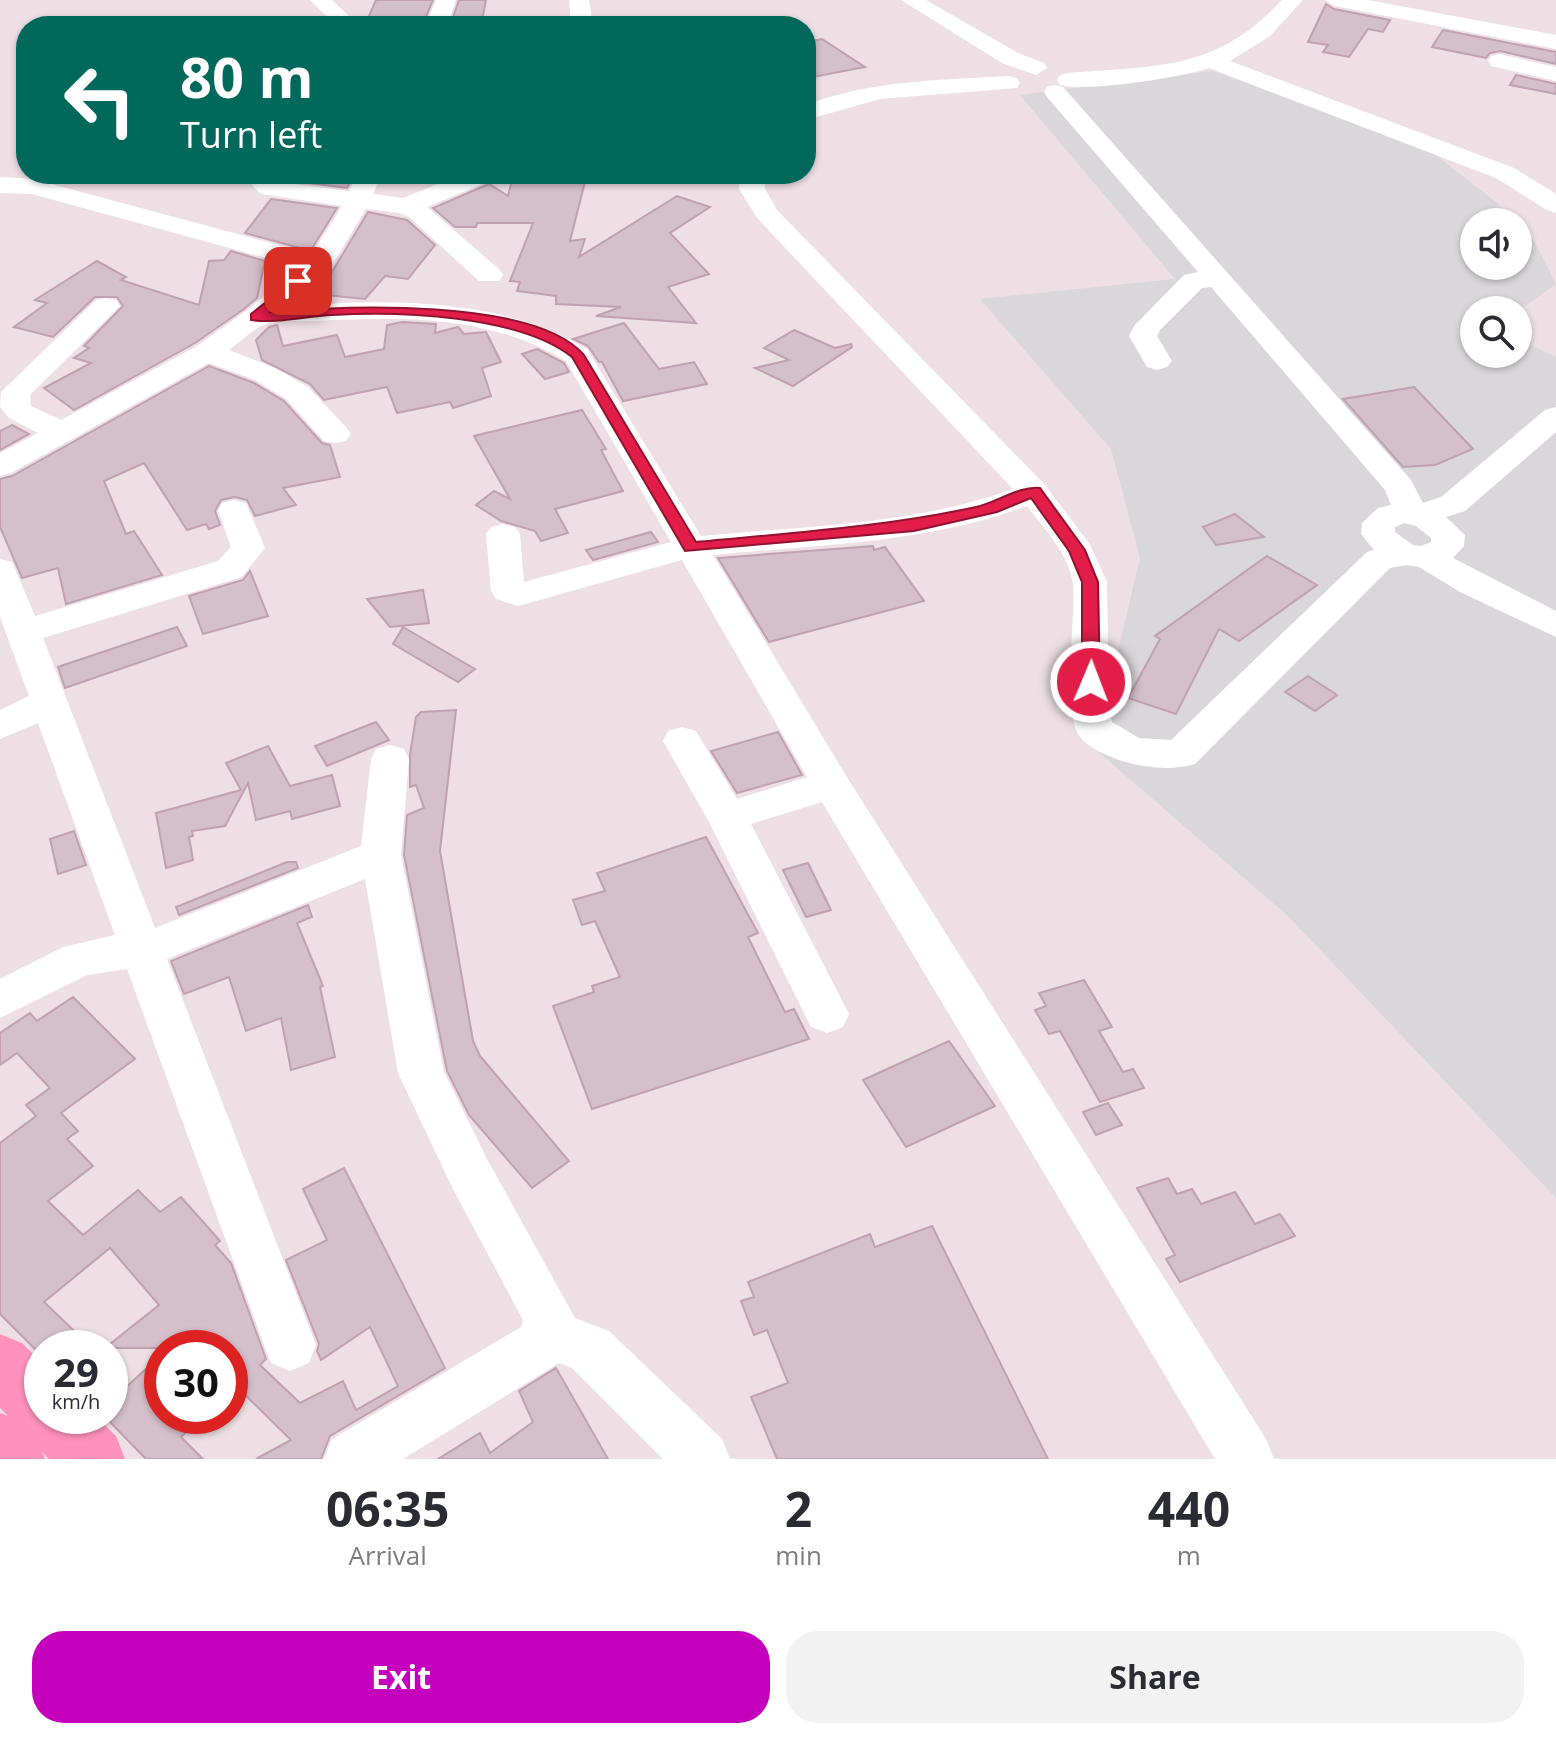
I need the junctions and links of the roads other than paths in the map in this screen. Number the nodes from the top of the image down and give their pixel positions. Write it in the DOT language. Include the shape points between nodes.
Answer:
graph roads {
  1 [pos="320,0"];
  2 [pos="1293,0"];
  3 [pos="1335,0"];
  4 [pos="916,1"];
  5 [pos="338,16"];
  6 [pos="1556,42"];
  7 [pos="1499,61"];
  8 [pos="1212,62"];
  9 [pos="1556,74"];
  10 [pos="1032,78"];
  11 [pos="816,108"];
  12 [pos="90,184"];
  13 [pos="265,184"];
  14 [pos="460,184"];
  15 [pos="752,184"];
  16 [pos="0,185"];
  17 [pos="363,187"];
  18 [pos="71,197"];
  19 [pos="1556,205"];
  20 [pos="406,206"];
  21 [pos="319,264"];
  22 [pos="489,275"];
  23 [pos="1206,280"];
  24 [pos="106,306"];
  25 [pos="256,317"];
  26 [pos="207,352"];
  27 [pos="1157,361"];
  28 [pos="1556,416"];
  29 [pos="61,432"];
  30 [pos="335,434"];
  31 [pos="0,466"];
  32 [pos="1034,492"];
  33 [pos="234,510"];
  34 [pos="503,534"];
  35 [pos="1415,534"];
  36 [pos="691,547"];
  37 [pos="0,570"];
  38 [pos="1556,606"];
  39 [pos="1556,625"];
  40 [pos="23,632"];
  41 [pos="49,702"];
  42 [pos="0,726"];
  43 [pos="682,741"];
  44 [pos="390,759"];
  45 [pos="831,784"];
  46 [pos="727,817"];
  47 [pos="381,855"];
  48 [pos="141,951"];
  49 [pos="0,1000"];
  50 [pos="827,1014"];
  51 [pos="548,1333"];
  52 [pos="290,1345"];
  53 [pos="0,1364"];
  54 [pos="24,1389"];
  55 [pos="69,1434"];
  56 [pos="0,1445"];
  57 [pos="13,1459"];
  58 [pos="93,1459"];
  59 [pos="352,1459"];
  60 [pos="702,1459"];
  61 [pos="1246,1459"];
  1 -- 5 [label="street"];
  2 -- 8 [label="street" via="1257,37"];
  3 -- 6 [label="street"];
  4 -- 10 [label="street"];
  7 -- 9 [label="street"];
  8 -- 10 [label="street" via="1167,72"];
  8 -- 19 [label="street" via="1505,173"];
  10 -- 11 [label="street" via="866,95"];
  10 -- 23 [label="street"];
  12 -- 18 [label="street"];
  13 -- 17 [label="street" via="270,189"];
  14 -- 20 [label="street"];
  15 -- 32 [label="street" via="767,214"];
  16 -- 18 [label="street"];
  17 -- 20 [label="street"];
  17 -- 21 [label="street"];
  18 -- 21 [label="street"];
  20 -- 22 [label="street"];
  21 -- 25 [label="street"];
  23 -- 27 [label="street" via="1159,314 1143,336"];
  23 -- 35 [label="street" via="1315,406"];
  24 -- 29 [label="street" via="16,392 13,404 20,412"];
  25 -- 26 [label="street"];
  25 -- 36 [label="street" via="393,310 456,315 559,340 577,355"];
  26 -- 29 [label="street"];
  26 -- 30 [label="street" via="265,374 297,393"];
  28 -- 35 [label="street"];
  29 -- 31 [label="street"];
  32 -- 35 [label="street" via="1077,550 1090,582 1090,708 1095,729 1119,748 1148,755 1181,754"];
  32 -- 36 [label="street" via="914,526"];
  33 -- 40 [label="street" via="248,548 230,569"];
  34 -- 36 [label="street" via="508,591 518,595"];
  35 -- 38 [label="street"];
  35 -- 39 [label="street" via="1472,584"];
  36 -- 45 [label="street"];
  37 -- 40 [label="street"];
  40 -- 41 [label="street"];
  41 -- 42 [label="street"];
  41 -- 48 [label="street"];
  43 -- 46 [label="street"];
  44 -- 47 [label="street"];
  45 -- 46 [label="street"];
  45 -- 61 [label="street"];
  46 -- 50 [label="street"];
  47 -- 48 [label="street"];
  47 -- 51 [label="street" via="421,1073 549,1317"];
  48 -- 49 [label="street" via="78,959"];
  48 -- 52 [label="street"];
  51 -- 59 [label="street" via="540,1345"];
  51 -- 60 [label="street" via="590,1349"];
  53 -- 54 [label="main road"];
  55 -- 58 [label="main road"];
  56 -- 57 [label="main road"];
}
